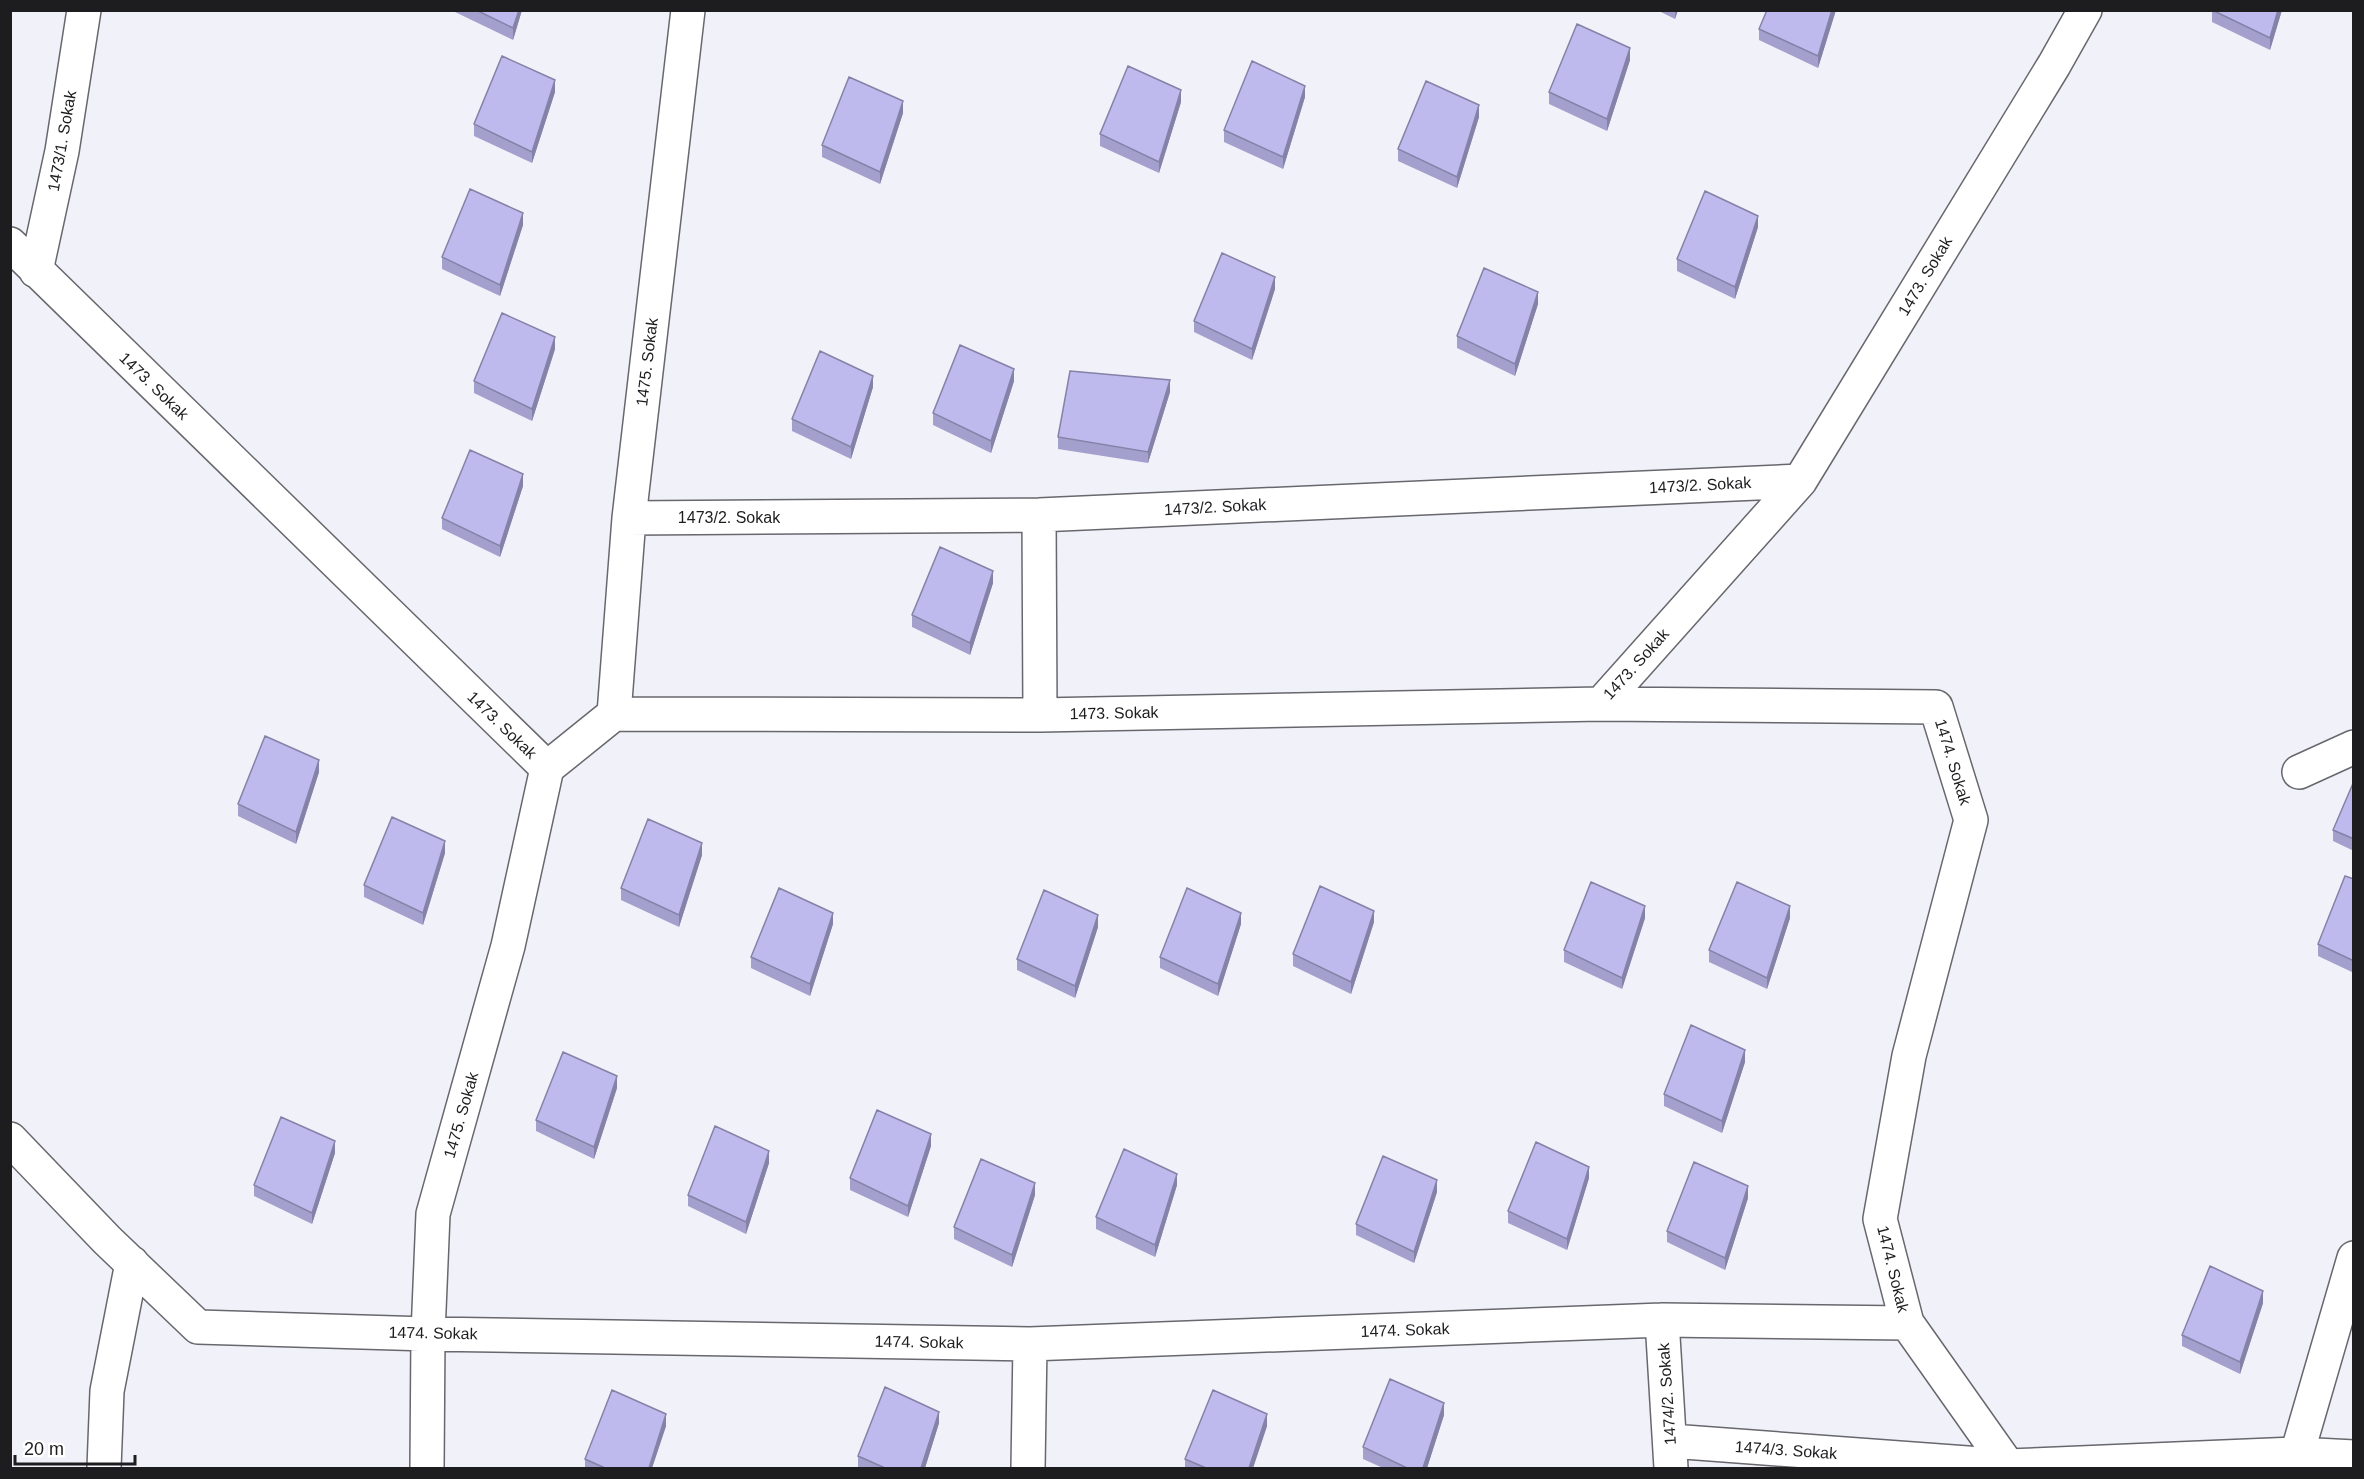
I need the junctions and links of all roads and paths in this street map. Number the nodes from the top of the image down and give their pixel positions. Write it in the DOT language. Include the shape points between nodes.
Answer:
graph roads {
  1 [pos="84,10"];
  2 [pos="688,10"];
  3 [pos="2085,10"];
  4 [pos="10,244"];
  5 [pos="36,271"];
  6 [pos="1800,481"];
  7 [pos="1040,515"];
  8 [pos="629,518"];
  9 [pos="1601,704"];
  10 [pos="614,714"];
  11 [pos="1040,715"];
  12 [pos="2354,747"];
  13 [pos="547,768"];
  14 [pos="2299,772"];
  15 [pos="10,1139"];
  16 [pos="2354,1258"];
  17 [pos="132,1263"];
  18 [pos="1662,1320"];
  19 [pos="1907,1323"];
  20 [pos="428,1334"];
  21 [pos="1030,1344"];
  22 [pos="2297,1454"];
  23 [pos="1671,1455"];
  24 [pos="2354,1457"];
  25 [pos="2008,1466"];
  26 [pos="104,1468"];
  27 [pos="427,1468"];
  28 [pos="1028,1468"];
  1 -- 5 [label="street, 1473/1. Sokak" via="62,151"];
  2 -- 8 [label="street, 1475. Sokak"];
  3 -- 6 [label="street, 1473. Sokak"];
  4 -- 5 [label="street, 1473. Sokak"];
  5 -- 13 [label="street, 1473. Sokak"];
  6 -- 7 [label="street, 1473/2. Sokak"];
  6 -- 9 [label="street, 1473. Sokak"];
  7 -- 8 [label="street, 1473/2. Sokak"];
  7 -- 11 [label="street"];
  8 -- 10 [label="street, 1475. Sokak"];
  9 -- 11 [label="street, 1473. Sokak"];
  9 -- 19 [label="street, 1474. Sokak" via="1936,707 1971,820 1909,1056 1880,1219"];
  10 -- 11 [label="street, 1473. Sokak"];
  10 -- 13 [label="street, 1473. Sokak"];
  12 -- 14 [label="street"];
  13 -- 20 [label="street, 1475. Sokak" via="508,946 433,1214"];
  15 -- 17 [label="street, 1474. Sokak"];
  16 -- 22 [label="street"];
  17 -- 20 [label="street, 1474. Sokak" via="198,1327"];
  17 -- 26 [label="street" via="106,1391"];
  18 -- 19 [label="street, 1474. Sokak"];
  18 -- 21 [label="street, 1474. Sokak"];
  18 -- 23 [label="street, 1474/2. Sokak"];
  19 -- 25 [label="street"];
  20 -- 21 [label="street, 1474. Sokak"];
  20 -- 27 [label="street, 1475. Sokak"];
  21 -- 28 [label="street"];
  22 -- 24 [label="street, 1474/3. Sokak"];
  22 -- 25 [label="street, 1474/3. Sokak"];
  23 -- 25 [label="street, 1474/3. Sokak"];
}
